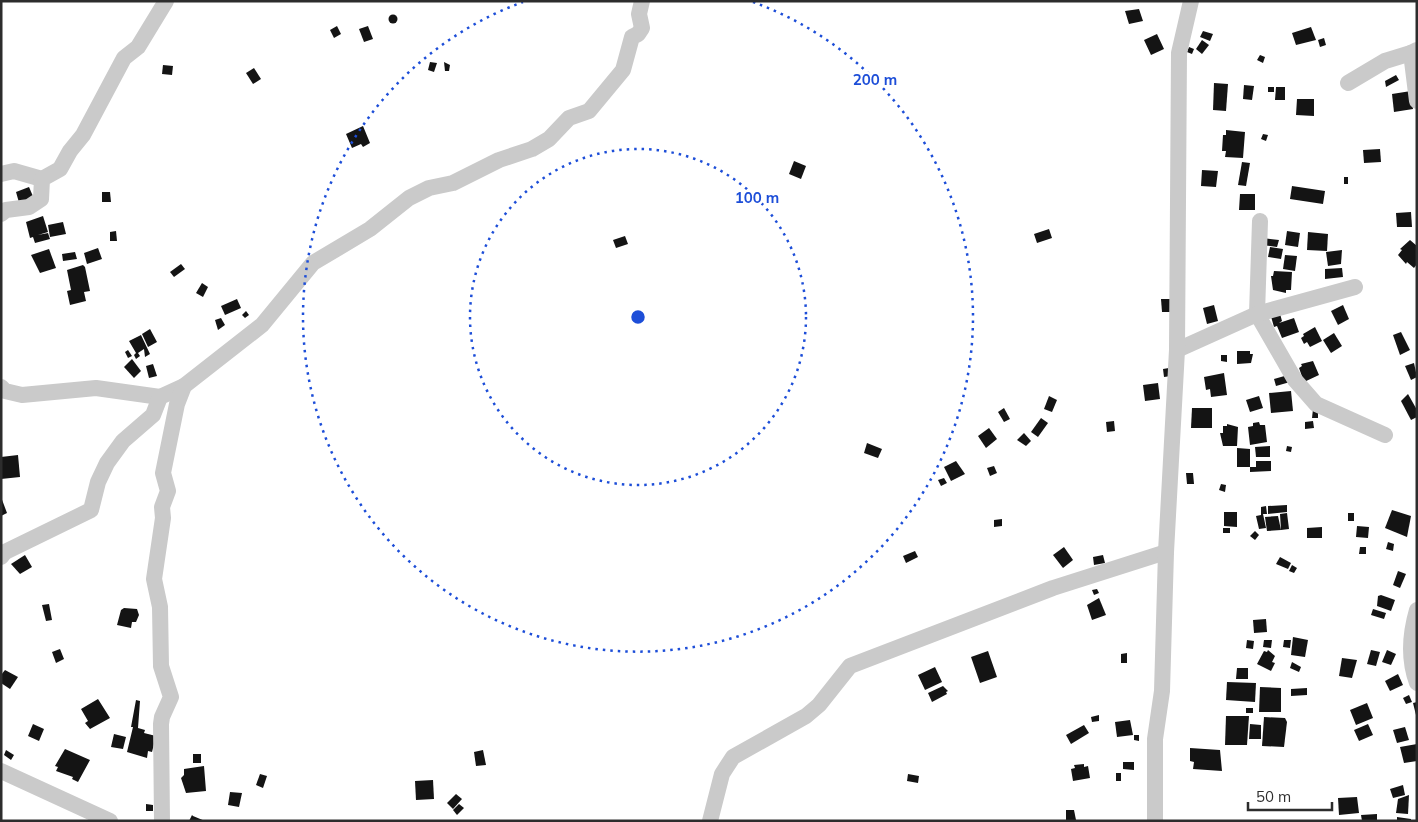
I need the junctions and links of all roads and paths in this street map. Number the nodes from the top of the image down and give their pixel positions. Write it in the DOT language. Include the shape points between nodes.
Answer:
graph roads {
  1 [pos="166,1"];
  2 [pos="642,1"];
  3 [pos="1191,1"];
  4 [pos="1414,52"];
  5 [pos="1348,83"];
  6 [pos="1417,102"];
  7 [pos="1,174"];
  8 [pos="42,179"];
  9 [pos="1,214"];
  10 [pos="1260,221"];
  11 [pos="1355,286"];
  12 [pos="1257,314"];
  13 [pos="1178,350"];
  14 [pos="184,386"];
  15 [pos="1,387"];
  16 [pos="160,397"];
  17 [pos="1385,435"];
  18 [pos="1166,552"];
  19 [pos="1,557"];
  20 [pos="1417,610"];
  21 [pos="1417,682"];
  22 [pos="1,771"];
  23 [pos="110,821"];
  24 [pos="162,821"];
  25 [pos="710,821"];
  26 [pos="1155,821"];
  1 -- 8 [label="street" via="138,46 124,58 83,135 60,169"];
  2 -- 14 [label="street" via="639,14 642,28 632,37 623,70 589,111 569,118 549,139 532,149 409,198 370,229 313,263 262,325"];
  3 -- 13 [label="street" via="1179,53"];
  4 -- 5 [label="street" via="1386,61"];
  4 -- 6 [label="street"];
  7 -- 8 [label="street" via="14,171"];
  8 -- 9 [label="street" via="40,198 30,207 6,210"];
  10 -- 12 [label="street"];
  11 -- 12 [label="street"];
  12 -- 13 [label="street"];
  12 -- 17 [label="street" via="1295,380 1316,404"];
  13 -- 18 [label="street"];
  14 -- 16 [label="street"];
  14 -- 24 [label="street" via="177,404 163,473 168,491 162,507 154,579 160,607 162,666 171,697 161,724"];
  15 -- 16 [label="street" via="5,391 22,394 96,388"];
  16 -- 19 [label="street" via="153,416 123,441 107,463 91,510 5,552"];
  18 -- 25 [label="street" via="1053,588 850,666 806,716 733,757 722,774"];
  18 -- 26 [label="street"];
  20 -- 21 [label="street" via="1410,645"];
  22 -- 23 [label="street"];
}
